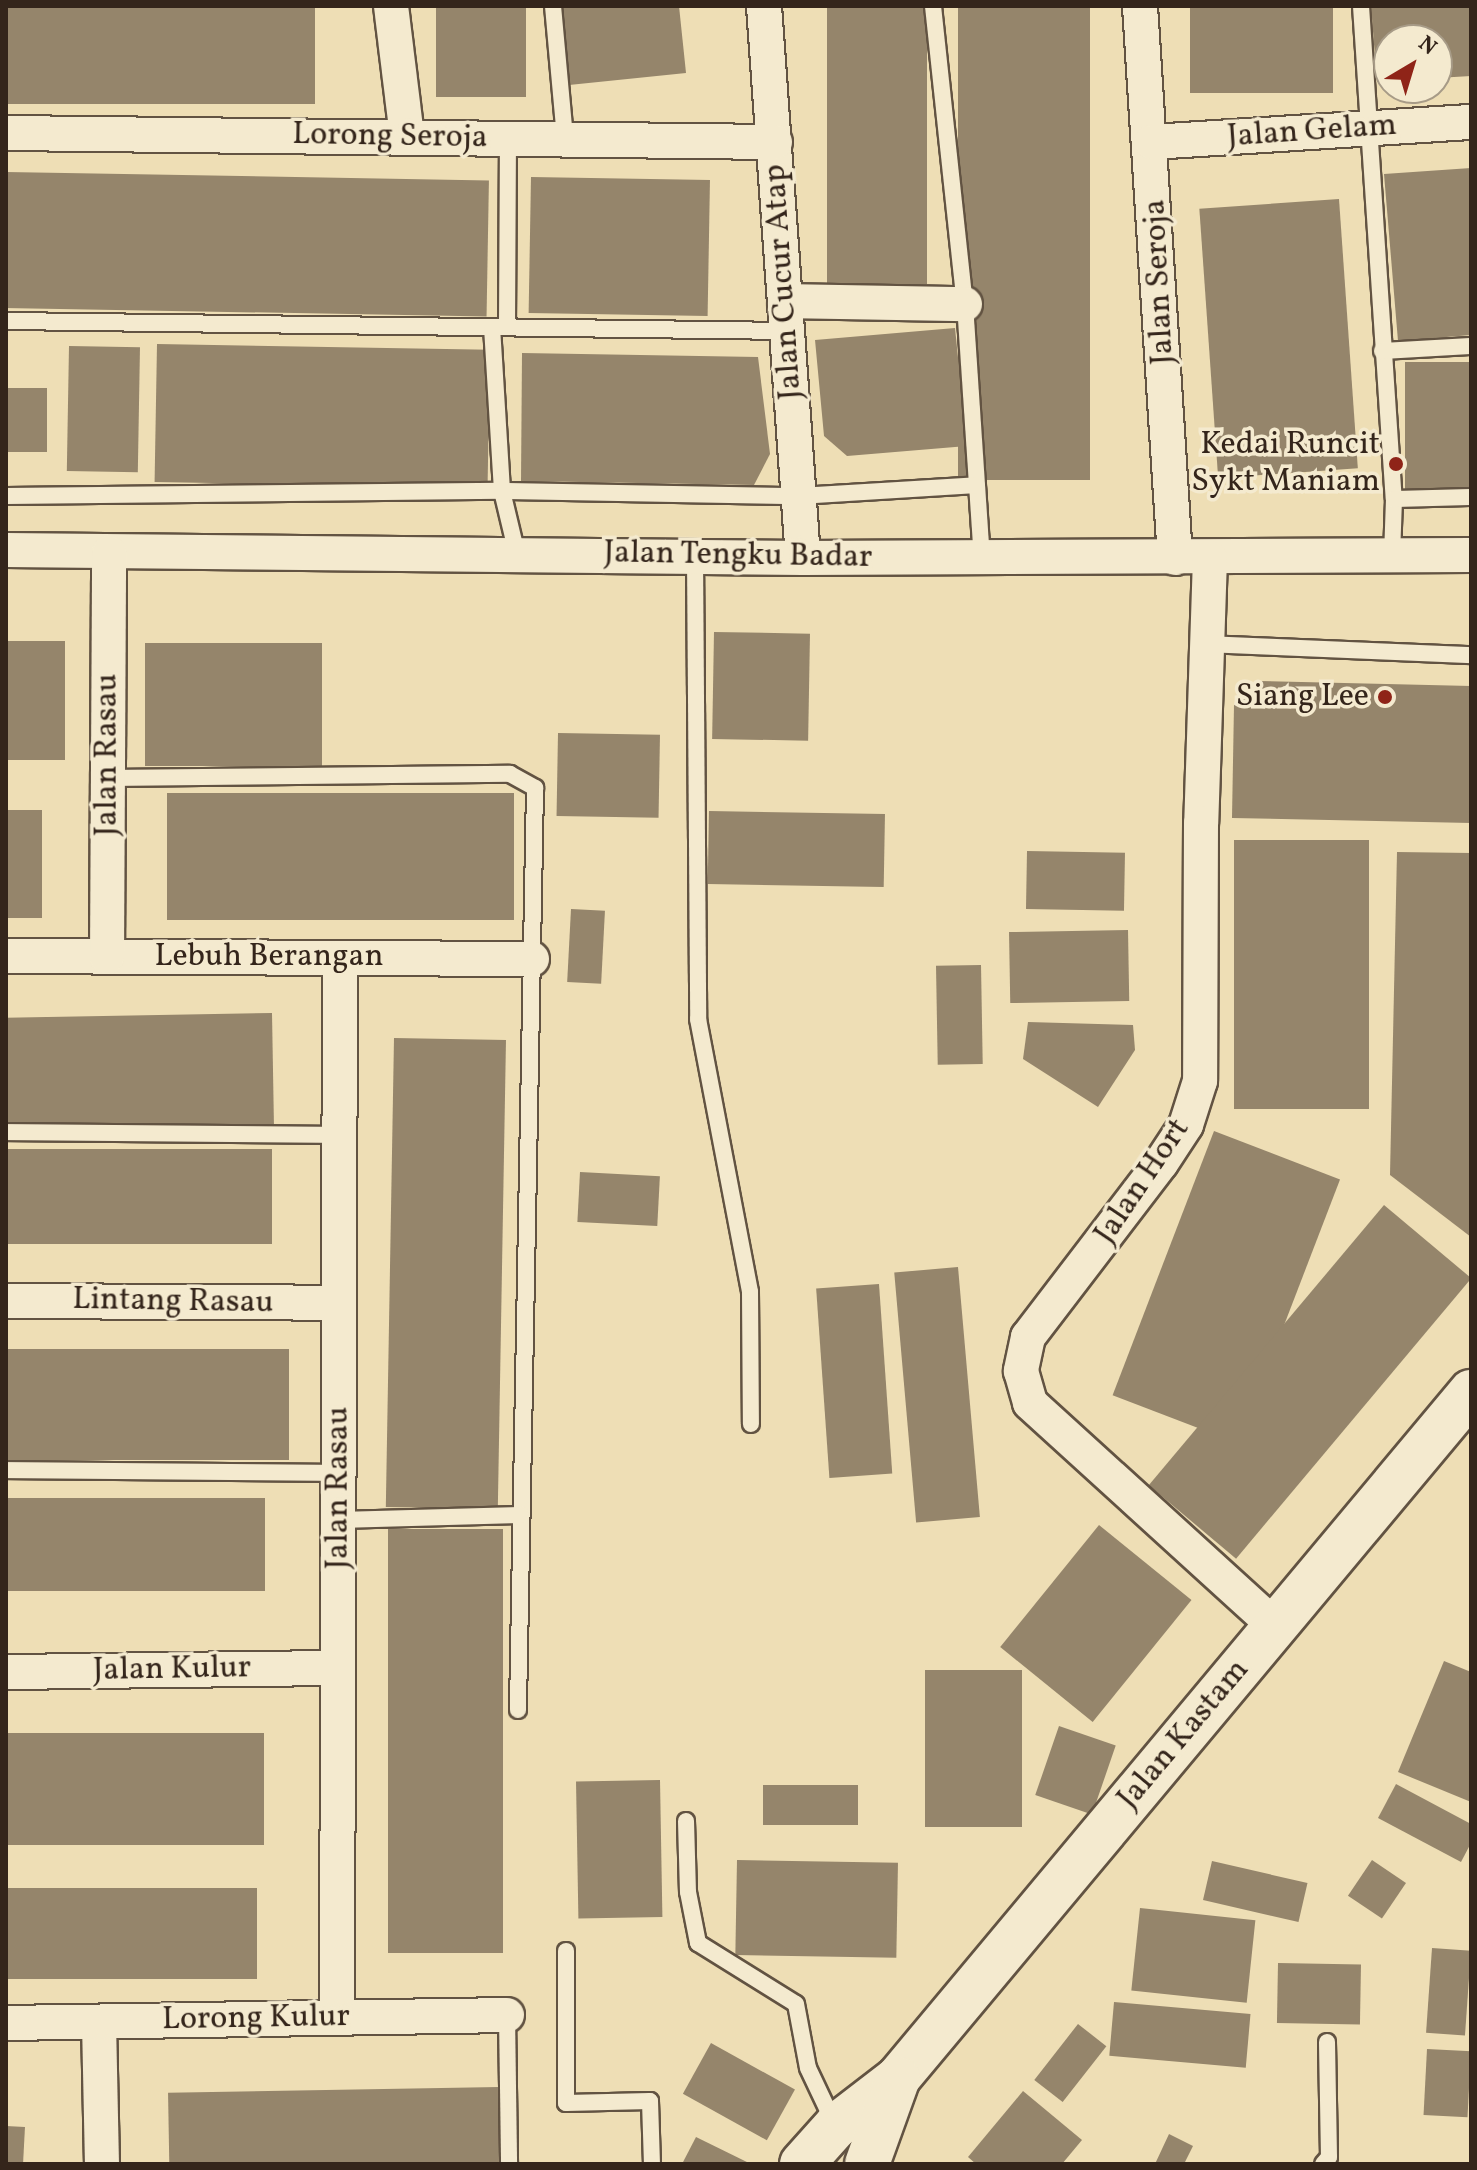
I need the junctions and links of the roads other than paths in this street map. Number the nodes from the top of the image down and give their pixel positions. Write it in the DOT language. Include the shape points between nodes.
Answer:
graph roads {
  1 [pos="391,6"];
  2 [pos="553,6"];
  3 [pos="764,6"];
  4 [pos="933,6"];
  5 [pos="1140,6"];
  6 [pos="1361,6"];
  7 [pos="1471,122"];
  8 [pos="1371,128"];
  9 [pos="6,133"];
  10 [pos="407,137"];
  11 [pos="508,138"];
  12 [pos="565,139"];
  13 [pos="775,142"];
  14 [pos="1152,142"];
  15 [pos="965,304"];
  16 [pos="786,316"];
  17 [pos="6,321"];
  18 [pos="499,327"];
  19 [pos="1471,346"];
  20 [pos="1382,351"];
  21 [pos="977,485"];
  22 [pos="502,491"];
  23 [pos="6,496"];
  24 [pos="799,496"];
  25 [pos="1471,497"];
  26 [pos="1394,499"];
  27 [pos="6,550"];
  28 [pos="109,553"];
  29 [pos="517,554"];
  30 [pos="695,554"];
  31 [pos="1471,555"];
  32 [pos="1392,556"];
  33 [pos="803,558"];
  34 [pos="982,558"];
  35 [pos="1175,558"];
  36 [pos="1210,558"];
  37 [pos="1207,644"];
  38 [pos="1471,655"];
  39 [pos="108,778"];
  40 [pos="6,956"];
  41 [pos="107,957"];
  42 [pos="340,958"];
  43 [pos="532,959"];
  44 [pos="6,1132"];
  45 [pos="340,1135"];
  46 [pos="6,1301"];
  47 [pos="339,1303"];
  48 [pos="1471,1392"];
  49 [pos="751,1424"];
  50 [pos="6,1470"];
  51 [pos="339,1473"];
  52 [pos="521,1515"];
  53 [pos="338,1520"];
  54 [pos="1275,1626"];
  55 [pos="338,1668"];
  56 [pos="6,1672"];
  57 [pos="518,1710"];
  58 [pos="686,1821"];
  59 [pos="566,1951"];
  60 [pos="507,2015"];
  61 [pos="337,2018"];
  62 [pos="99,2022"];
  63 [pos="6,2023"];
  64 [pos="1327,2042"];
  65 [pos="898,2078"];
  66 [pos="836,2126"];
  67 [pos="875,2162"];
  68 [pos="102,2164"];
  69 [pos="509,2164"];
  70 [pos="652,2164"];
  71 [pos="802,2164"];
  72 [pos="1323,2164"];
  1 -- 10 [label="street"];
  2 -- 12 [label="lane"];
  3 -- 13 [label="street, Jalan Cucur Atap"];
  4 -- 15 [label="lane"];
  5 -- 14 [label="street, Jalan Seroja"];
  6 -- 8 [label="lane"];
  7 -- 8 [label="street, Jalan Gelam"];
  8 -- 14 [label="street, Jalan Gelam"];
  8 -- 20 [label="lane"];
  9 -- 10 [label="street, Lorong Seroja"];
  10 -- 11 [label="street, Lorong Seroja"];
  11 -- 12 [label="street, Lorong Seroja"];
  11 -- 18 [label="lane"];
  12 -- 13 [label="street, Lorong Seroja"];
  13 -- 16 [label="street, Jalan Cucur Atap"];
  14 -- 35 [label="street, Jalan Seroja"];
  15 -- 16 [label="street"];
  15 -- 21 [label="lane"];
  16 -- 18 [label="lane"];
  16 -- 24 [label="street, Jalan Cucur Atap"];
  17 -- 18 [label="lane"];
  18 -- 22 [label="lane"];
  19 -- 20 [label="lane"];
  20 -- 26 [label="lane"];
  21 -- 24 [label="lane"];
  21 -- 34 [label="lane"];
  22 -- 23 [label="lane"];
  22 -- 24 [label="lane"];
  22 -- 29 [label="lane"];
  24 -- 33 [label="street, Jalan Cucur Atap"];
  25 -- 26 [label="lane"];
  26 -- 32 [label="lane"];
  27 -- 28 [label="street, Jalan Tengku Badar"];
  28 -- 29 [label="street, Jalan Tengku Badar"];
  28 -- 39 [label="street, Jalan Rasau"];
  29 -- 30 [label="street, Jalan Tengku Badar"];
  30 -- 33 [label="street, Jalan Tengku Badar"];
  30 -- 49 [label="lane" via="698,1019 750,1292"];
  31 -- 32 [label="street, Jalan Tengku Badar"];
  32 -- 36 [label="street, Jalan Tengku Badar"];
  33 -- 34 [label="street, Jalan Tengku Badar"];
  34 -- 35 [label="street, Jalan Tengku Badar"];
  35 -- 36 [label="street, Jalan Tengku Badar"];
  36 -- 37 [label="street, Jalan Hort"];
  37 -- 38 [label="lane"];
  37 -- 54 [label="street, Jalan Hort" via="1200,1081 1186,1125 1161,1163 1028,1337 1021,1371 1030,1403"];
  39 -- 41 [label="street, Jalan Rasau"];
  39 -- 43 [label="lane" via="510,774 535,788"];
  40 -- 41 [label="street, Lebuh Berangan"];
  41 -- 42 [label="street, Lebuh Berangan"];
  42 -- 43 [label="street, Lebuh Berangan"];
  42 -- 45 [label="street, Jalan Rasau"];
  43 -- 52 [label="lane"];
  44 -- 45 [label="lane"];
  45 -- 47 [label="street, Jalan Rasau"];
  46 -- 47 [label="street, Lintang Rasau"];
  47 -- 51 [label="street, Jalan Rasau"];
  48 -- 54 [label="street, Jalan Kastam"];
  50 -- 51 [label="lane"];
  51 -- 53 [label="street, Jalan Rasau"];
  52 -- 53 [label="lane"];
  52 -- 57 [label="lane"];
  53 -- 55 [label="street, Jalan Rasau"];
  54 -- 65 [label="street, Jalan Kastam"];
  55 -- 56 [label="street, Jalan Kulur"];
  55 -- 61 [label="street, Jalan Rasau"];
  58 -- 66 [label="lane" via="688,1892 698,1943 796,2004 808,2068"];
  59 -- 70 [label="lane" via="566,2103 650,2101"];
  60 -- 61 [label="street, Lorong Kulur"];
  60 -- 69 [label="lane"];
  61 -- 62 [label="street, Lorong Kulur"];
  62 -- 63 [label="street, Lorong Kulur"];
  62 -- 68 [label="street"];
  64 -- 72 [label="lane" via="1329,2157"];
  65 -- 66 [label="street, Jalan Kastam"];
  65 -- 67 [label="street, Jalan Kastam"];
  66 -- 67 [label="lane"];
  66 -- 71 [label="street, Jalan Kastam"];
}
